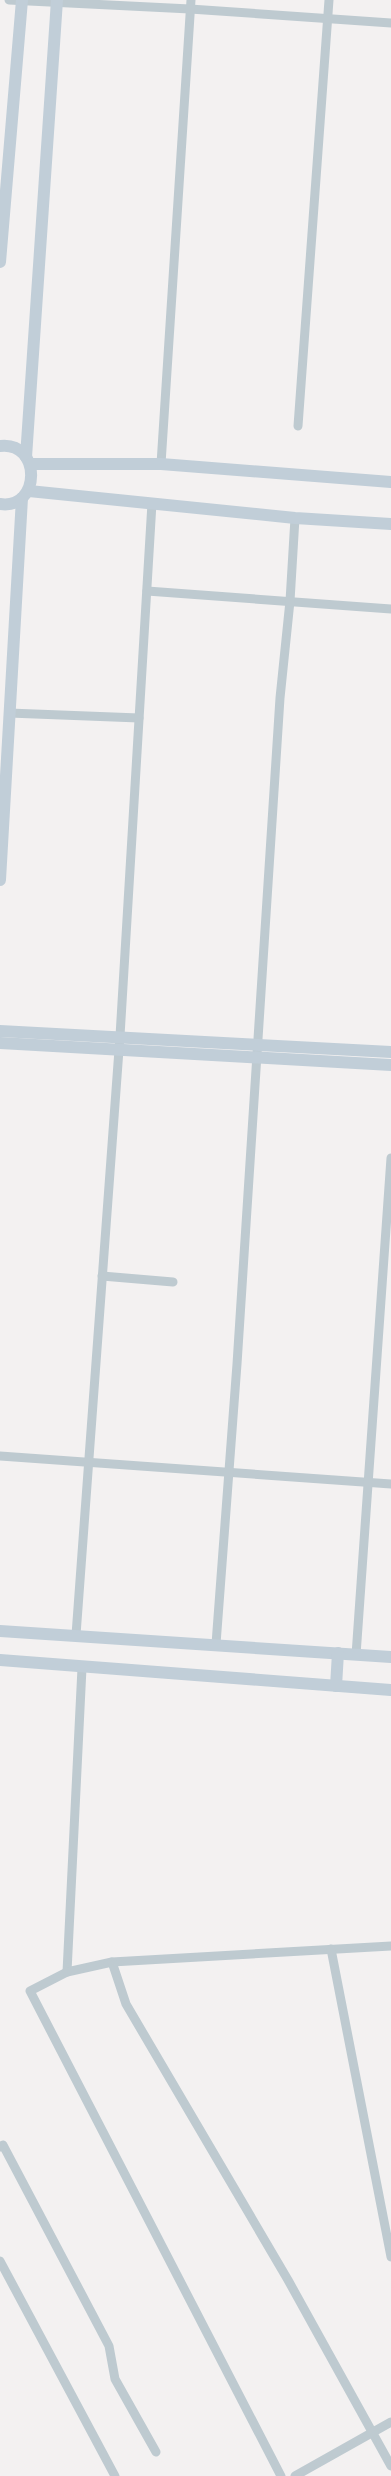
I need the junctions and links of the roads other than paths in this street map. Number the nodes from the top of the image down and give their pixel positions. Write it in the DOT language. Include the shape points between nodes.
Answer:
graph roads {
  1 [pos="10,0"];
  2 [pos="22,0"];
  3 [pos="330,0"];
  4 [pos="56,1"];
  5 [pos="191,4"];
  6 [pos="328,19"];
  7 [pos="391,24"];
  8 [pos="0,262"];
  9 [pos="298,426"];
  10 [pos="0,446"];
  11 [pos="28,460"];
  12 [pos="161,464"];
  13 [pos="391,482"];
  14 [pos="25,494"];
  15 [pos="152,503"];
  16 [pos="0,504"];
  17 [pos="295,518"];
  18 [pos="391,524"];
  19 [pos="147,591"];
  20 [pos="290,601"];
  21 [pos="391,609"];
  22 [pos="9,713"];
  23 [pos="139,718"];
  24 [pos="0,880"];
  25 [pos="0,1030"];
  26 [pos="120,1036"];
  27 [pos="0,1043"];
  28 [pos="258,1044"];
  29 [pos="119,1049"];
  30 [pos="391,1052"];
  31 [pos="258,1057"];
  32 [pos="391,1065"];
  33 [pos="391,1158"];
  34 [pos="102,1276"];
  35 [pos="173,1282"];
  36 [pos="0,1456"];
  37 [pos="89,1462"];
  38 [pos="229,1472"];
  39 [pos="368,1482"];
  40 [pos="391,1484"];
  41 [pos="0,1631"];
  42 [pos="76,1635"];
  43 [pos="216,1644"];
  44 [pos="338,1653"];
  45 [pos="356,1655"];
  46 [pos="391,1657"];
  47 [pos="0,1660"];
  48 [pos="82,1668"];
  49 [pos="336,1686"];
  50 [pos="391,1690"];
  51 [pos="391,1946"];
  52 [pos="332,1949"];
  53 [pos="112,1962"];
  54 [pos="67,1972"];
  55 [pos="0,2147"];
  56 [pos="391,2257"];
  57 [pos="0,2261"];
  58 [pos="391,2422"];
  59 [pos="372,2432"];
  60 [pos="156,2452"];
  61 [pos="391,2466"];
  62 [pos="115,2476"];
  63 [pos="281,2476"];
  64 [pos="295,2476"];
  1 -- 2 [label="street"];
  2 -- 4 [label="street"];
  2 -- 8 [label="main road"];
  3 -- 6 [label="street"];
  4 -- 5 [label="street"];
  4 -- 11 [label="main road"];
  5 -- 6 [label="street"];
  5 -- 12 [label="street"];
  6 -- 7 [label="street"];
  6 -- 9 [label="street"];
  10 -- 11 [label="main road" via="17,449"];
  11 -- 12 [label="main road"];
  11 -- 14 [label="main road" via="32,482"];
  12 -- 13 [label="main road"];
  14 -- 15 [label="main road"];
  14 -- 16 [label="main road" via="13,504"];
  14 -- 22 [label="main road"];
  15 -- 17 [label="main road"];
  15 -- 19 [label="street"];
  17 -- 18 [label="main road"];
  17 -- 20 [label="street"];
  19 -- 20 [label="street"];
  19 -- 23 [label="street"];
  20 -- 21 [label="street"];
  20 -- 28 [label="street" via="280,698"];
  22 -- 23 [label="street"];
  22 -- 24 [label="main road"];
  23 -- 26 [label="street"];
  25 -- 26 [label="main road"];
  26 -- 28 [label="main road"];
  26 -- 29 [label="street"];
  27 -- 29 [label="main road"];
  28 -- 30 [label="main road"];
  28 -- 31 [label="street"];
  29 -- 31 [label="main road"];
  29 -- 34 [label="street"];
  31 -- 32 [label="main road"];
  31 -- 38 [label="street"];
  33 -- 39 [label="street"];
  34 -- 35 [label="street"];
  34 -- 37 [label="street"];
  36 -- 37 [label="street"];
  37 -- 38 [label="street"];
  37 -- 42 [label="street"];
  38 -- 39 [label="street"];
  38 -- 43 [label="street"];
  39 -- 40 [label="street"];
  39 -- 45 [label="street"];
  41 -- 42 [label="main road"];
  42 -- 43 [label="main road"];
  43 -- 44 [label="main road"];
  44 -- 45 [label="main road"];
  44 -- 49 [label="main road"];
  45 -- 46 [label="main road"];
  47 -- 48 [label="main road"];
  48 -- 49 [label="main road"];
  48 -- 54 [label="street"];
  49 -- 50 [label="main road"];
  51 -- 52 [label="street"];
  52 -- 53 [label="street"];
  52 -- 56 [label="street"];
  53 -- 54 [label="street"];
  53 -- 59 [label="street" via="126,2004 288,2280"];
  54 -- 63 [label="street" via="30,1991"];
  55 -- 60 [label="street" via="4,2145 109,2346 115,2380"];
  57 -- 62 [label="street"];
  58 -- 59 [label="street"];
  59 -- 61 [label="street"];
  59 -- 64 [label="street"];
}
